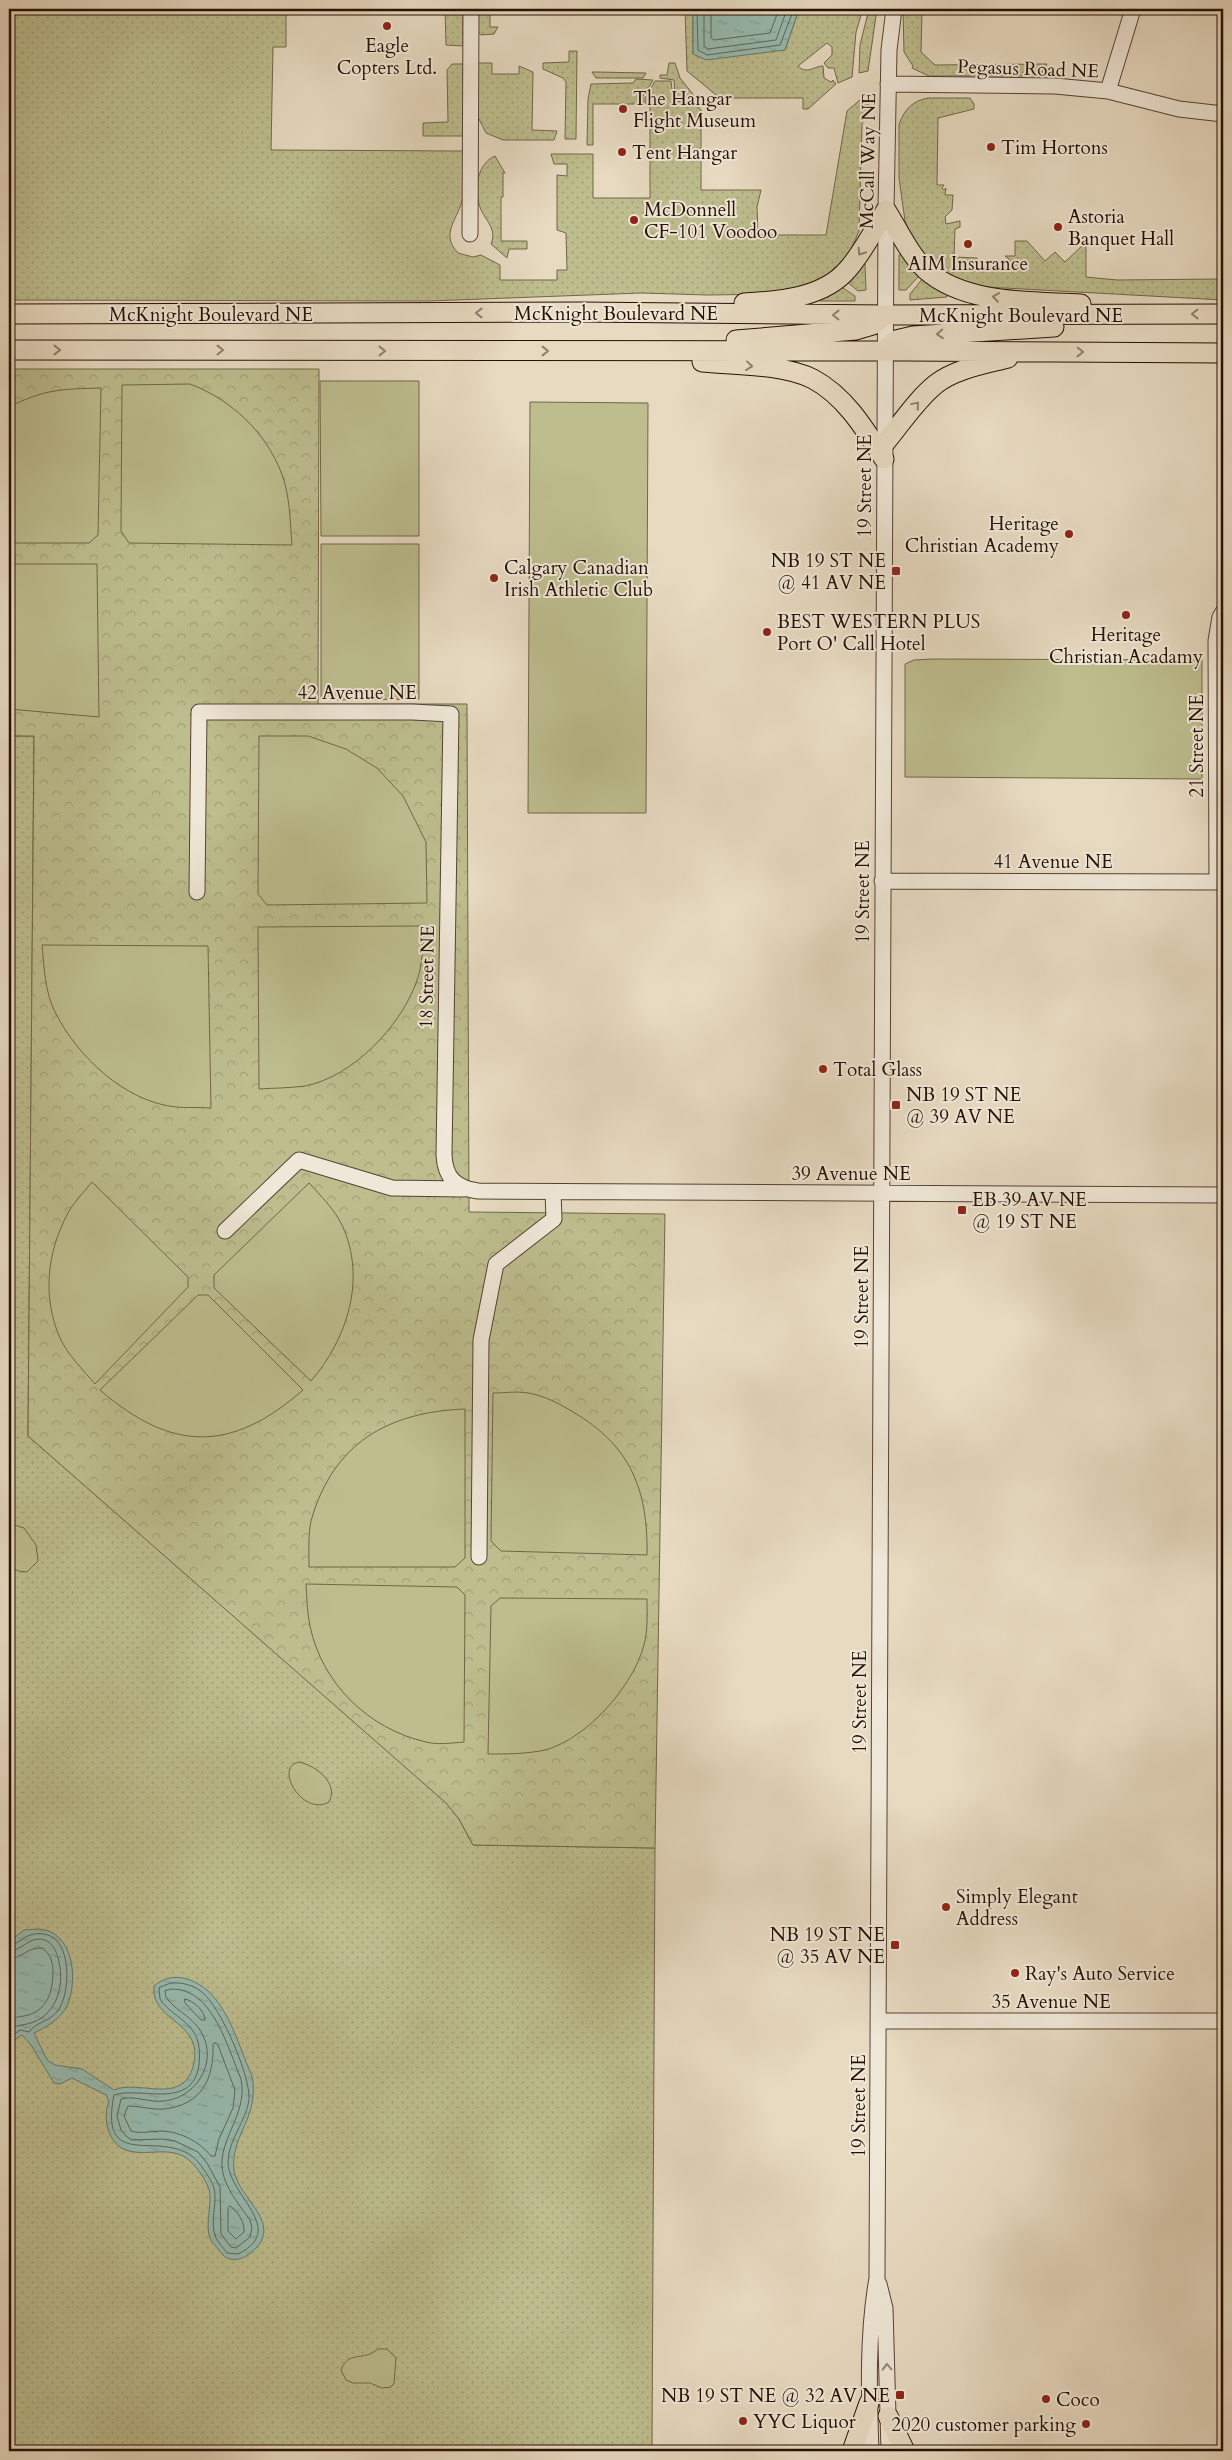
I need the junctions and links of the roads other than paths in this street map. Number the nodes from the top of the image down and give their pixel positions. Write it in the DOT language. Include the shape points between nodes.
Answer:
graph roads {
  1 [pos="471,9"];
  2 [pos="894,9"];
  3 [pos="1133,9"];
  4 [pos="888,84"];
  5 [pos="1108,92"];
  6 [pos="1223,114"];
  7 [pos="886,210"];
  8 [pos="470,234"];
  9 [pos="580,312"];
  10 [pos="9,314"];
  11 [pos="1223,314"];
  12 [pos="885,315"];
  13 [pos="1166,315"];
  14 [pos="1109,316"];
  15 [pos="9,350"];
  16 [pos="596,351"];
  17 [pos="653,351"];
  18 [pos="884,351"];
  19 [pos="1031,352"];
  20 [pos="1223,353"];
  21 [pos="885,451"];
  22 [pos="1223,612"];
  23 [pos="450,743"];
  24 [pos="882,881"];
  25 [pos="1220,882"];
  26 [pos="197,892"];
  27 [pos="471,1190"];
  28 [pos="553,1192"];
  29 [pos="881,1194"];
  30 [pos="1223,1195"];
  31 [pos="226,1231"];
  32 [pos="478,1557"];
  33 [pos="878,2021"];
  34 [pos="1223,2021"];
  35 [pos="877,2278"];
  36 [pos="869,2403"];
  37 [pos="888,2416"];
  38 [pos="852,2451"];
  39 [pos="871,2451"];
  40 [pos="889,2451"];
  41 [pos="905,2451"];
  1 -- 8 [label="street"];
  2 -- 4 [label="street, McCall Way NE"];
  3 -- 5 [label="street"];
  4 -- 5 [label="street, Pegasus Road NE" via="1055,86"];
  4 -- 7 [label="street, McCall Way NE"];
  5 -- 6 [label="street, Pegasus Road NE" via="1179,109"];
  7 -- 9 [label="main road, one-way" via="847,271 821,289 796,298"];
  7 -- 12 [label="street, McCall Way NE"];
  13 -- 7 [label="main road, one-way" via="1107,306 1015,299 958,289 919,262"];
  9 -- 10 [label="main road, McKnight Boulevard NE, one-way"];
  12 -- 9 [label="main road, McKnight Boulevard NE, one-way"];
  11 -- 13 [label="main road, McKnight Boulevard NE, one-way"];
  12 -- 14 [label="main road, McKnight Boulevard NE"];
  12 -- 17 [label="main road" via="873,325 856,330 728,340"];
  12 -- 18 [label="street, 19 Street NE"];
  13 -- 14 [label="main road, McKnight Boulevard NE"];
  14 -- 18 [label="main road, one-way" via="1055,327 913,336 896,340"];
  15 -- 16 [label="main road, McKnight Boulevard NE, one-way"];
  16 -- 17 [label="main road, McKnight Boulevard NE"];
  16 -- 21 [label="main road, one-way" via="759,367 812,379 832,392"];
  17 -- 18 [label="main road, McKnight Boulevard NE"];
  18 -- 19 [label="main road, McKnight Boulevard NE"];
  18 -- 21 [label="street, 19 Street NE"];
  19 -- 20 [label="main road, McKnight Boulevard NE, one-way"];
  21 -- 19 [label="main road, one-way" via="925,394 937,383 972,367"];
  21 -- 24 [label="street, 19 Street NE"];
  22 -- 25 [label="street, 21 Street NE" via="1216,641"];
  23 -- 26 [label="street, 42 Avenue NE" via="451,714 199,712"];
  23 -- 27 [label="street, 18 Street NE" via="444,1166 450,1180"];
  24 -- 25 [label="street, 41 Avenue NE"];
  24 -- 29 [label="street, 19 Street NE"];
  27 -- 28 [label="street, 39 Avenue NE"];
  27 -- 31 [label="street, 39 Avenue NE" via="392,1188 299,1160"];
  28 -- 29 [label="street, 39 Avenue NE"];
  28 -- 32 [label="street" via="554,1219 496,1264 481,1340"];
  29 -- 30 [label="street, 39 Avenue NE"];
  29 -- 33 [label="street, 19 Street NE"];
  33 -- 34 [label="street, 35 Avenue NE"];
  33 -- 35 [label="street, 19 Street NE"];
  35 -- 36 [label="street, 19 Street NE" via="872,2306"];
  37 -- 35 [label="street, 19 Street NE, one-way" via="885,2308"];
  36 -- 38 [label="main road"];
  36 -- 39 [label="street, 19 Street NE"];
  37 -- 40 [label="street, 19 Street NE"];
  37 -- 41 [label="main road"];
}
